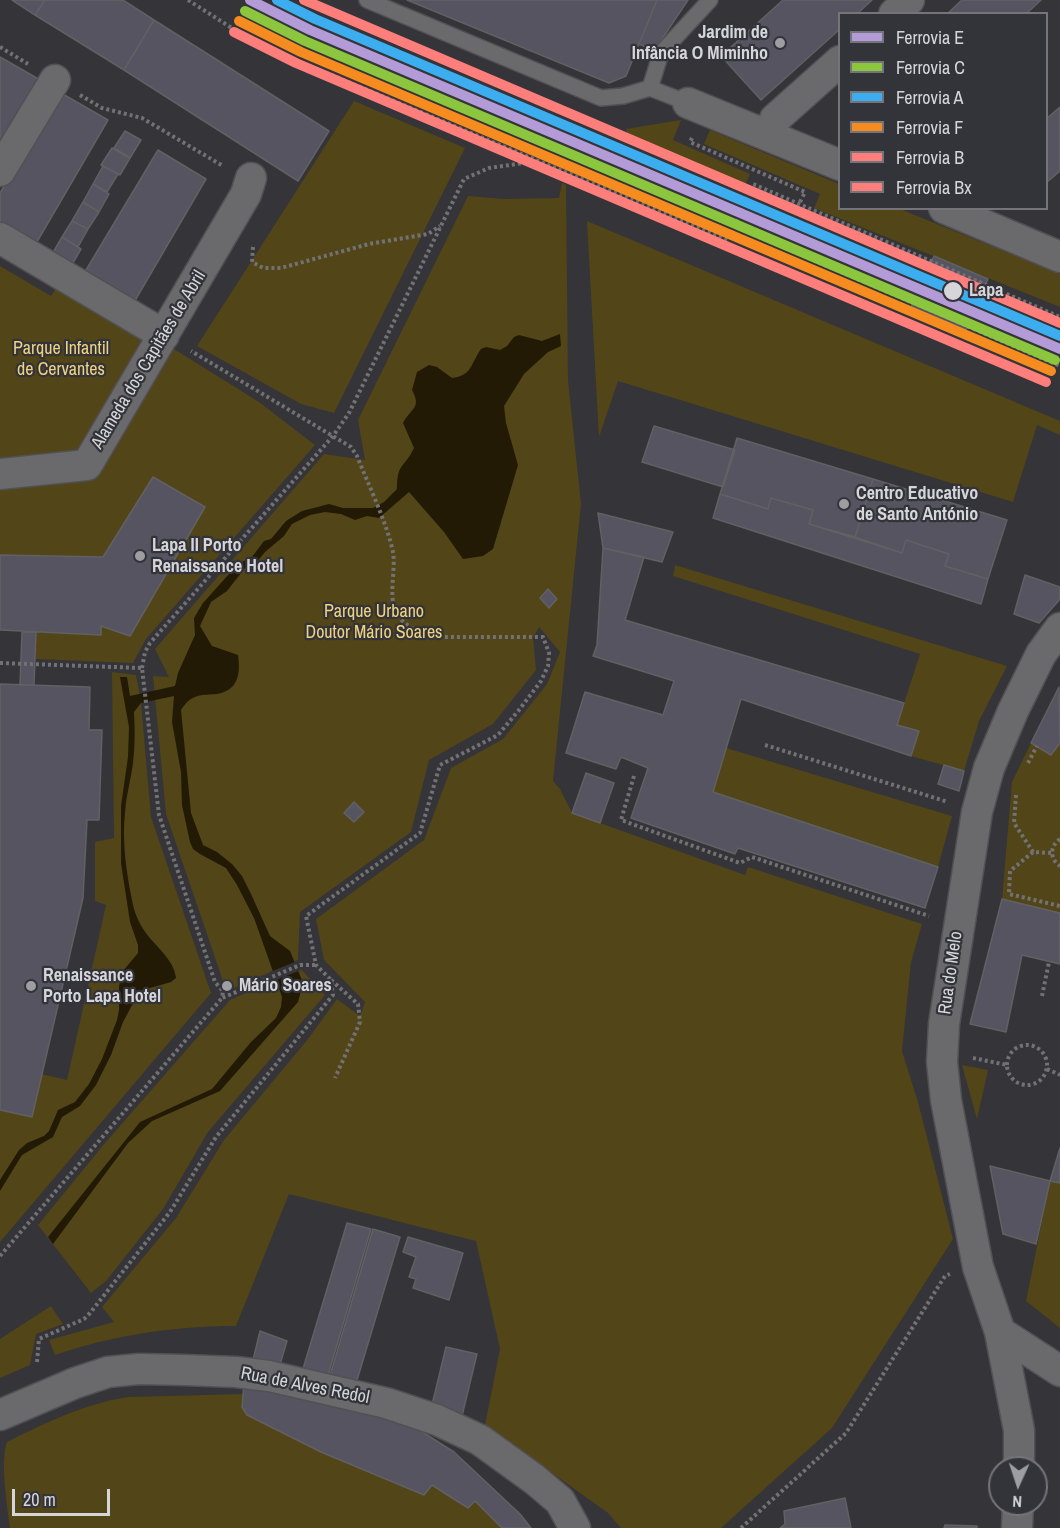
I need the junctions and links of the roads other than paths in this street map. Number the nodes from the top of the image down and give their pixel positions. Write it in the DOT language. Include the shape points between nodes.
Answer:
graph roads {
  1 [pos="367,0"];
  2 [pos="710,0"];
  3 [pos="909,0"];
  4 [pos="896,12"];
  5 [pos="838,63"];
  6 [pos="55,80"];
  7 [pos="650,88"];
  8 [pos="688,103"];
  9 [pos="775,119"];
  10 [pos="838,164"];
  11 [pos="0,171"];
  12 [pos="237,172"];
  13 [pos="949,210"];
  14 [pos="0,238"];
  15 [pos="1060,257"];
  16 [pos="164,335"];
  17 [pos="0,474"];
  18 [pos="1060,628"];
  19 [pos="1000,1332"];
  20 [pos="1060,1371"];
  21 [pos="0,1415"];
  22 [pos="1019,1456"];
  23 [pos="575,1528"];
  1 -- 7 [label="lane" via="601,98"];
  2 -- 7 [label="lane" via="661,53"];
  3 -- 4 [label="street"];
  5 -- 9 [label="street"];
  6 -- 11 [label="street"];
  7 -- 8 [label="lane"];
  8 -- 10 [label="street"];
  12 -- 16 [label="street, Alameda dos Capitães de Abril" via="246,194"];
  13 -- 15 [label="street"];
  14 -- 16 [label="street"];
  16 -- 17 [label="street, Alameda dos Capitães de Abril" via="87,465"];
  18 -- 19 [label="street, Rua do Melo" via="1041,654 989,768 977,812 944,1024 946,1100 978,1267"];
  19 -- 20 [label="street"];
  19 -- 22 [label="street, Rua do Melo" via="1019,1430"];
  21 -- 23 [label="street, Rua de Alves Redol" via="108,1372 184,1370 268,1376 386,1403 480,1440 560,1500"];
}
